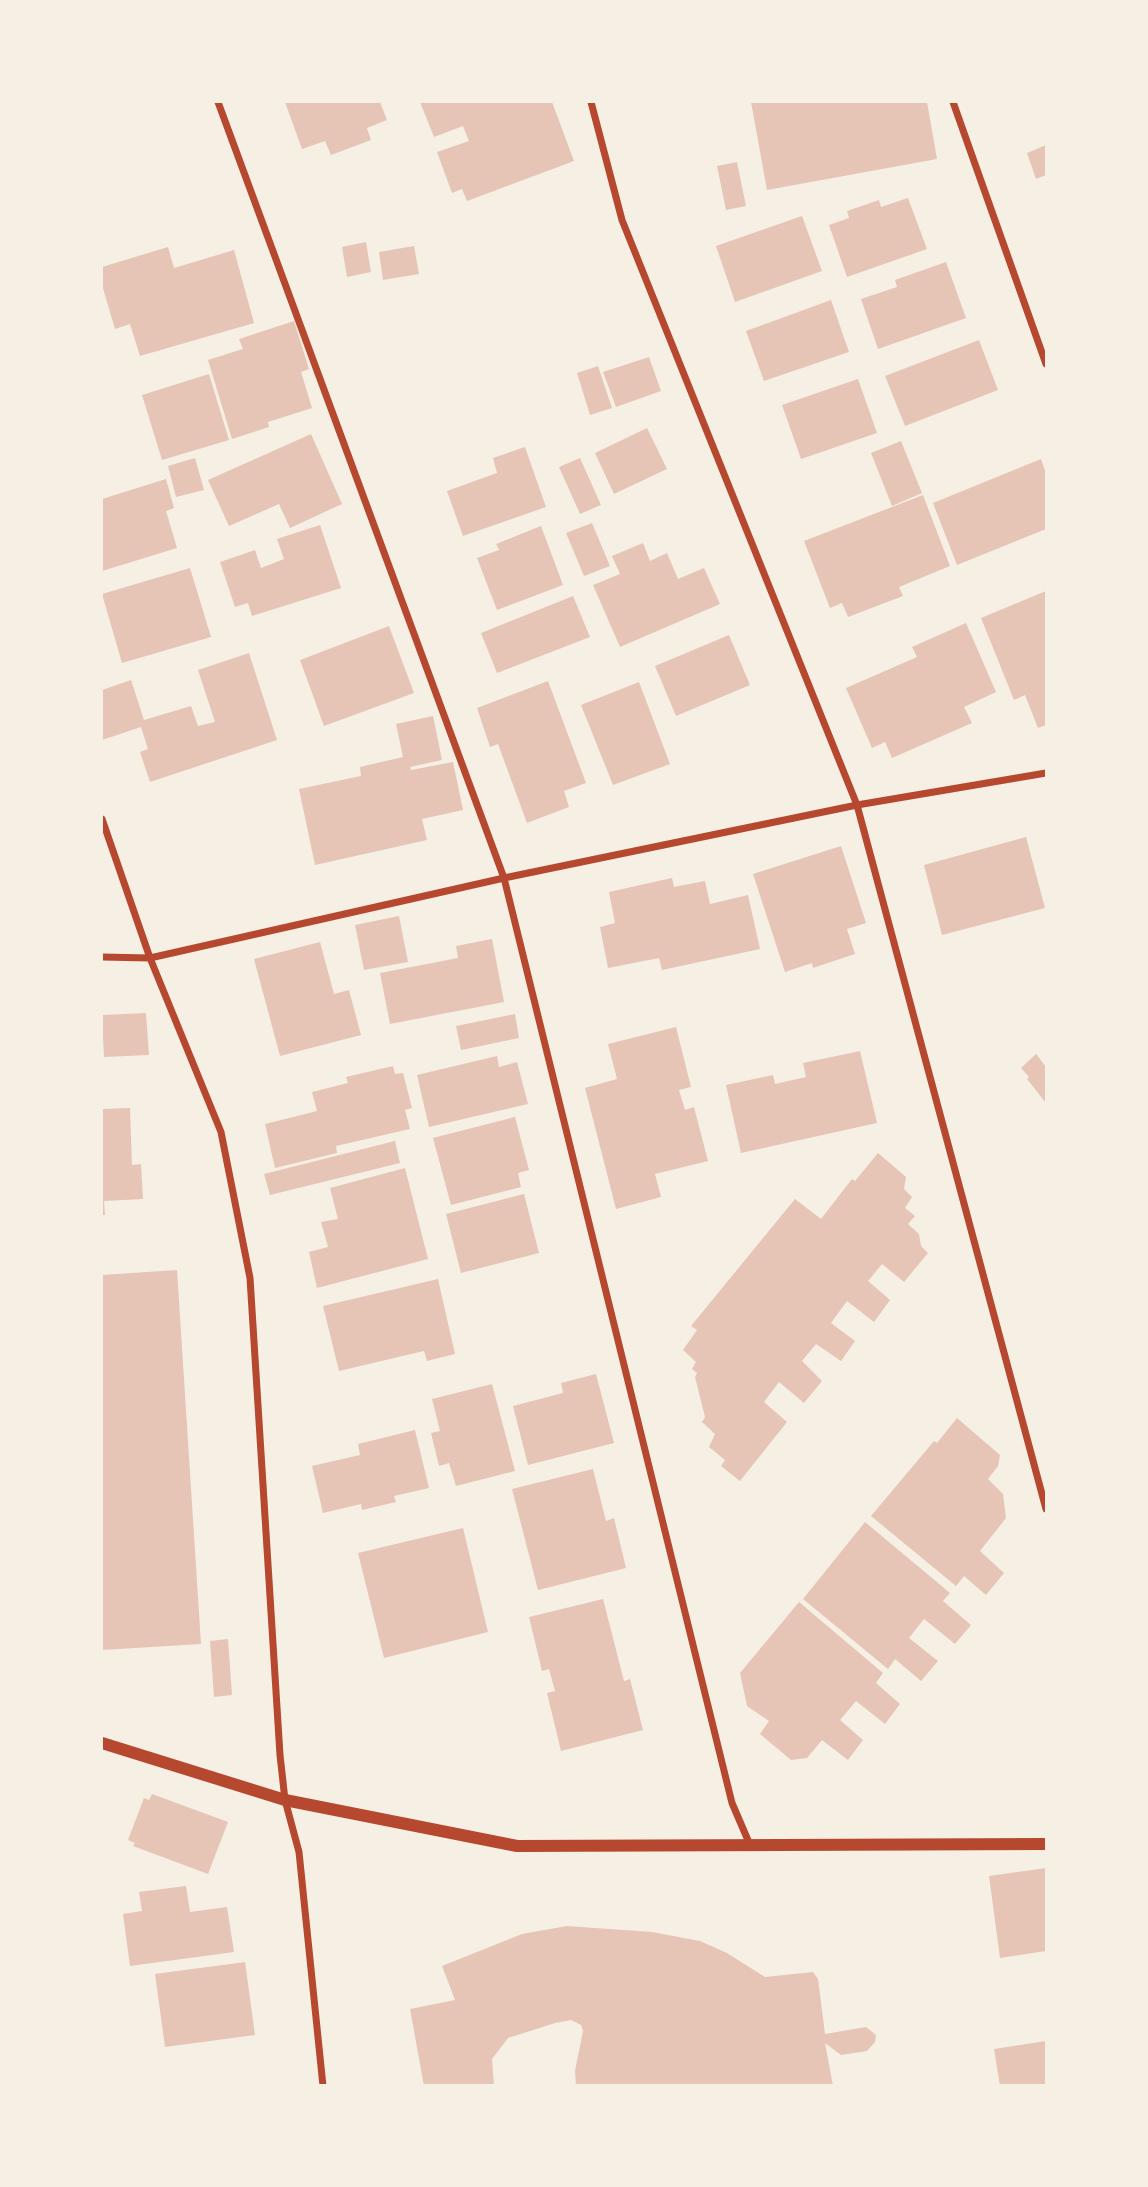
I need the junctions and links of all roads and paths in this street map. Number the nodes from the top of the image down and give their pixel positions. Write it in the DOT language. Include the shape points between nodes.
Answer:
graph roads {
  1 [pos="218,102"];
  2 [pos="591,102"];
  3 [pos="953,102"];
  4 [pos="1046,364"];
  5 [pos="1046,773"];
  6 [pos="857,805"];
  7 [pos="102,820"];
  8 [pos="505,878"];
  9 [pos="102,957"];
  10 [pos="150,958"];
  11 [pos="1046,1509"];
  12 [pos="102,1743"];
  13 [pos="285,1800"];
  14 [pos="1046,1844"];
  15 [pos="751,1846"];
  16 [pos="323,2085"];
  1 -- 8 [label="street"];
  2 -- 6 [label="street" via="622,220"];
  3 -- 4 [label="street"];
  5 -- 6 [label="street"];
  6 -- 8 [label="street"];
  6 -- 11 [label="street"];
  7 -- 10 [label="street"];
  8 -- 10 [label="street"];
  8 -- 15 [label="street" via="732,1803"];
  9 -- 10 [label="street"];
  10 -- 13 [label="street" via="221,1132 250,1278"];
  12 -- 13 [label="street"];
  13 -- 15 [label="street" via="517,1846"];
  13 -- 16 [label="street" via="299,1852"];
  14 -- 15 [label="street"];
}
